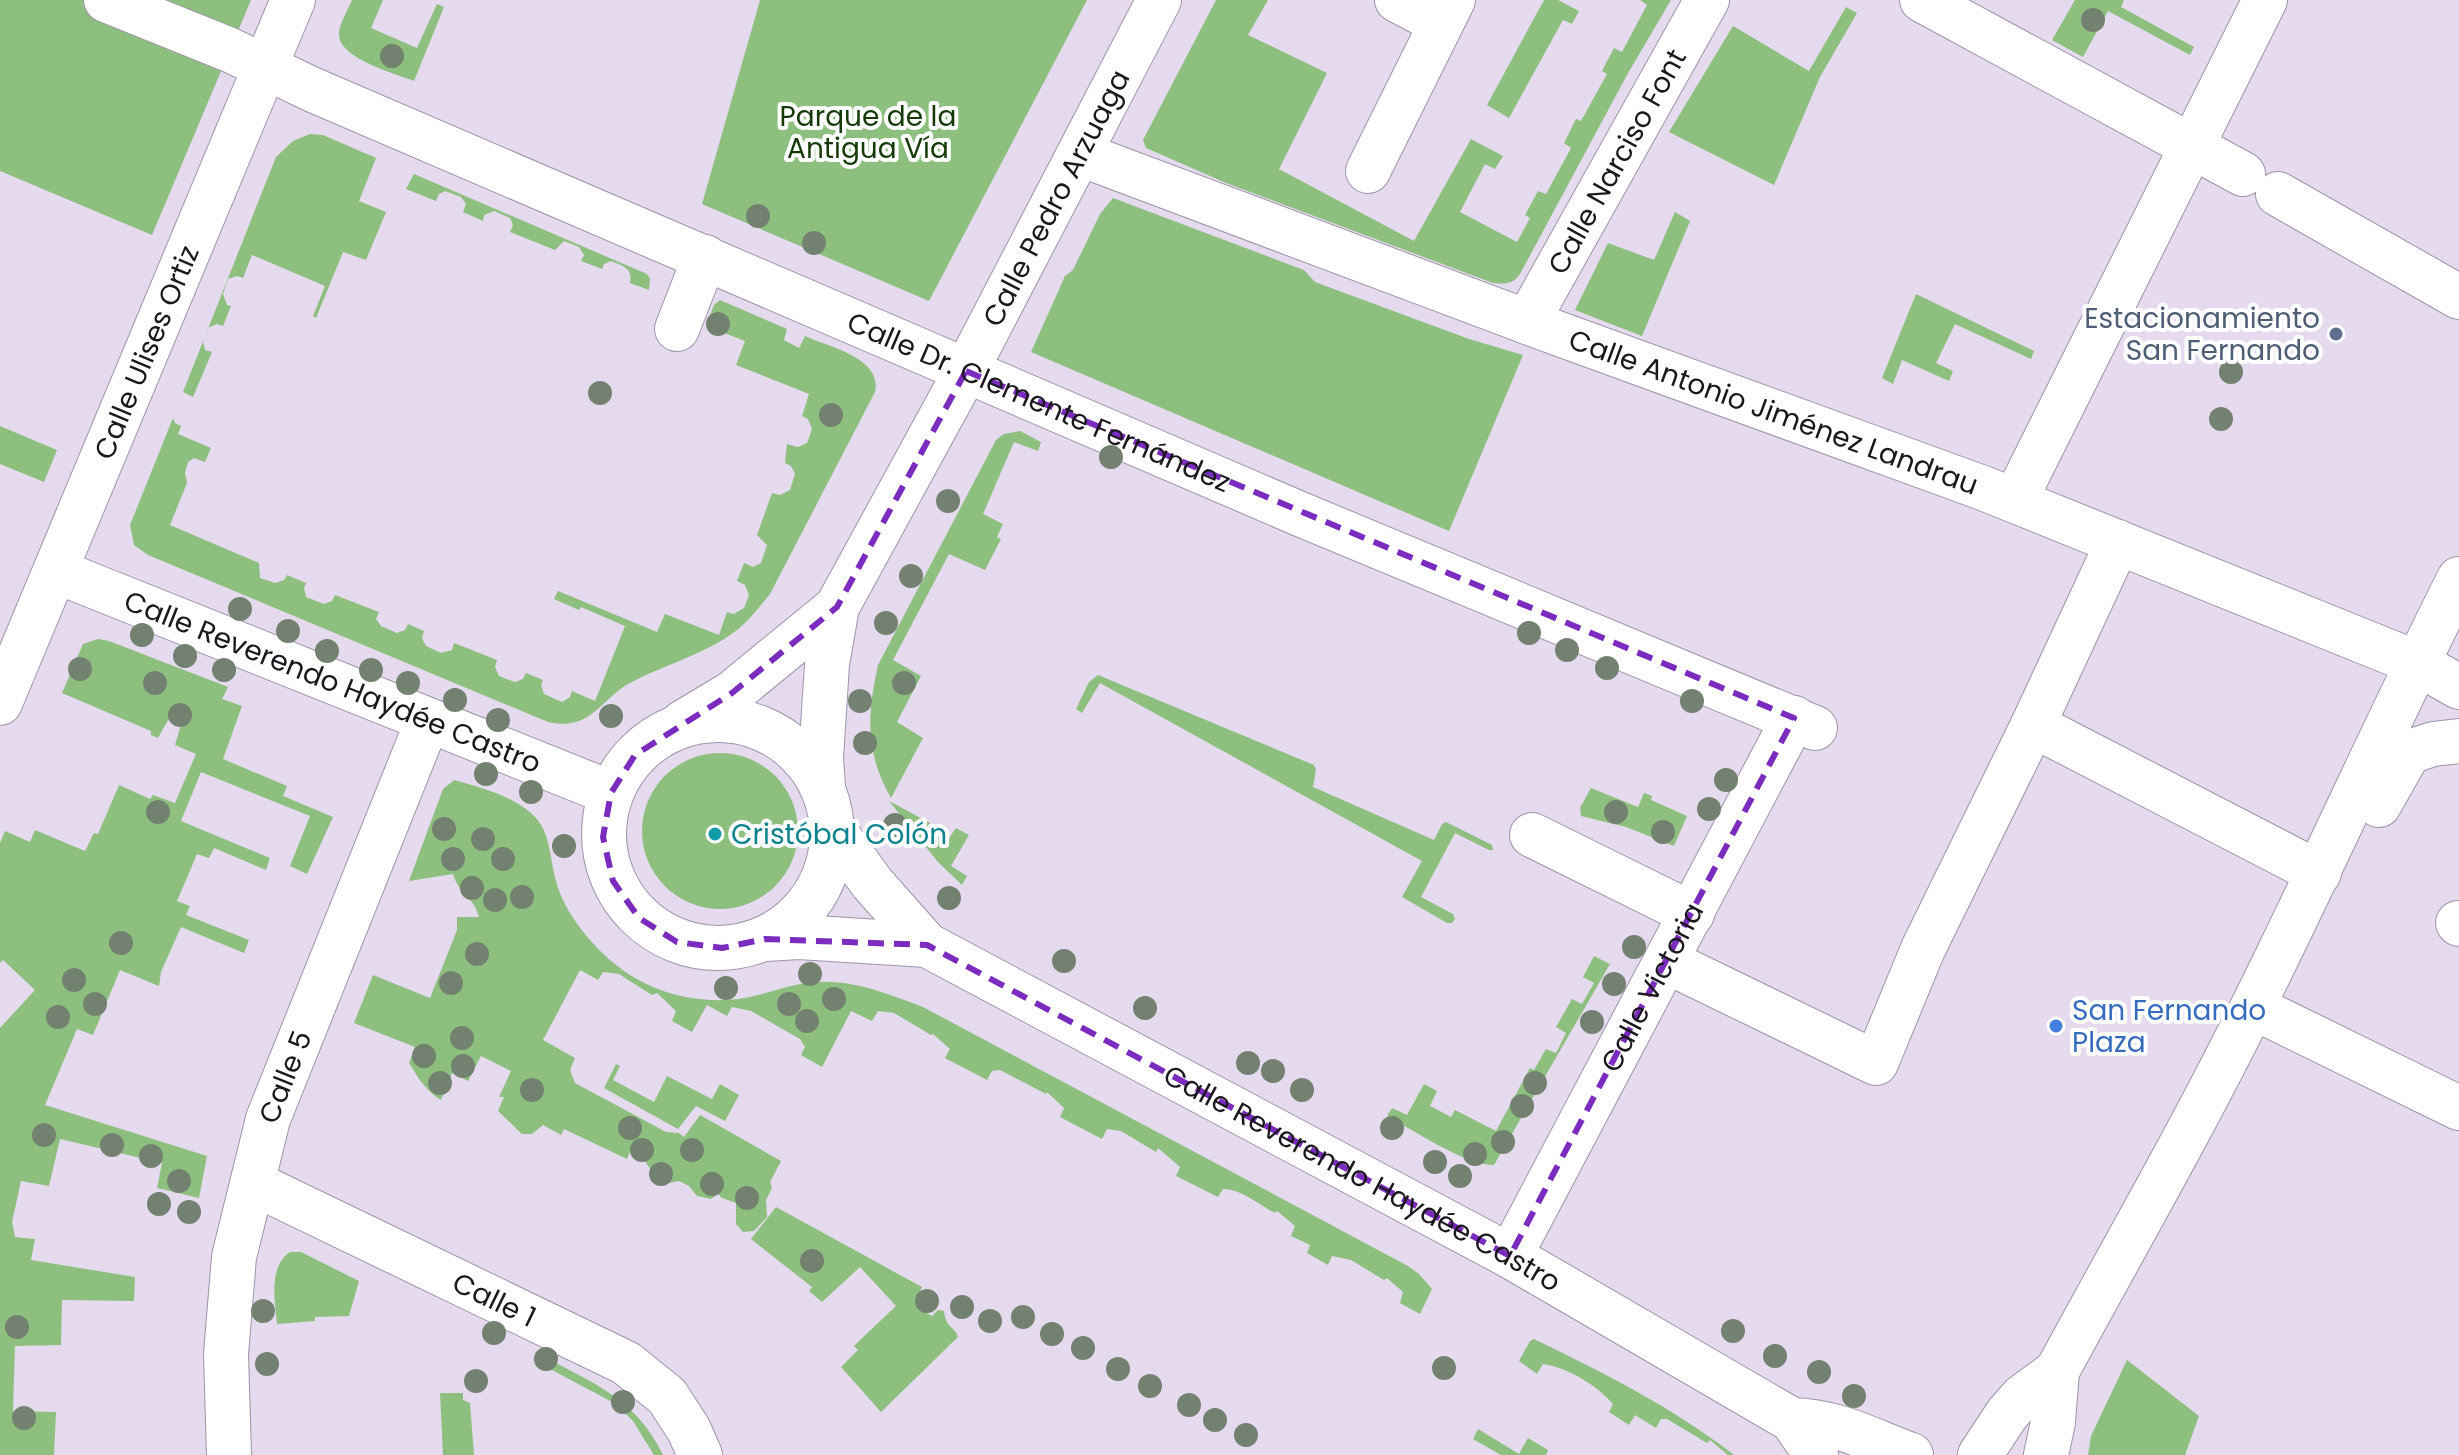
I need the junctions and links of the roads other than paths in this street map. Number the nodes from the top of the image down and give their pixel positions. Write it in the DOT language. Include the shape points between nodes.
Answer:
graph roads {
  1 [pos="106,0"];
  2 [pos="293,0"];
  3 [pos="1159,0"];
  4 [pos="1397,0"];
  5 [pos="1707,0"];
  6 [pos="1922,0"];
  7 [pos="2265,0"];
  8 [pos="1447,12"];
  9 [pos="266,67"];
  10 [pos="2193,145"];
  11 [pos="1080,154"];
  12 [pos="1368,171"];
  13 [pos="705,257"];
  14 [pos="2459,297"];
  15 [pos="1527,322"];
  16 [pos="677,329"];
  17 [pos="966,371"];
  18 [pos="2015,500"];
  19 [pos="2118,542"];
  20 [pos="56,571"];
  21 [pos="2459,579"];
  22 [pos="837,607"];
  23 [pos="2417,663"];
  24 [pos="2459,687"];
  25 [pos="0,703"];
  26 [pos="428,720"];
  27 [pos="1804,723"];
  28 [pos="2033,725"];
  29 [pos="671,729"];
  30 [pos="2459,741"];
  31 [pos="823,786"];
  32 [pos="611,793"];
  33 [pos="833,829"];
  34 [pos="1532,835"];
  35 [pos="2322,868"];
  36 [pos="1692,914"];
  37 [pos="765,939"];
  38 [pos="927,945"];
  39 [pos="1666,961"];
  40 [pos="2253,1007"];
  41 [pos="2459,1108"];
  42 [pos="253,1183"];
  43 [pos="1510,1256"];
  44 [pos="2057,1371"];
  45 [pos="1804,1438"];
  46 [pos="229,1455"];
  47 [pos="700,1455"];
  48 [pos="1911,1455"];
  49 [pos="1980,1455"];
  50 [pos="2046,1455"];
  1 -- 9 [label="street, Calle Dr. Clemente Fernández"];
  2 -- 9 [label="street, Calle Ulises Ortiz"];
  3 -- 11 [label="street, Calle Pedro Arzuaga"];
  4 -- 8 [label="street"];
  5 -- 15 [label="street, Calle Narciso Font"];
  6 -- 10 [label="street"];
  7 -- 10 [label="street"];
  8 -- 12 [label="street"];
  9 -- 13 [label="street, Calle Dr. Clemente Fernández"];
  9 -- 20 [label="street, Calle Ulises Ortiz"];
  10 -- 14 [label="street"];
  10 -- 18 [label="street"];
  11 -- 15 [label="street, Calle Antonio Jiménez Landrau"];
  11 -- 17 [label="street, Calle Pedro Arzuaga"];
  13 -- 16 [label="street"];
  13 -- 17 [label="street, Calle Dr. Clemente Fernández"];
  15 -- 18 [label="street, Calle Antonio Jiménez Landrau"];
  17 -- 22 [label="street, Calle Pedro Arzuaga"];
  17 -- 27 [label="street, Calle Dr. Clemente Fernández"];
  18 -- 19 [label="street, Calle Antonio Jiménez Landrau"];
  19 -- 23 [label="street, Calle Antonio Jiménez Landrau"];
  19 -- 28 [label="street"];
  20 -- 25 [label="street, Calle Ulises Ortiz"];
  20 -- 26 [label="street, Calle Reverendo Haydée Castro"];
  21 -- 23 [label="street"];
  22 -- 29 [label="street, Calle Pedro Arzuaga" via="732,693"];
  22 -- 31 [label="street, Calle Pedro Arzuaga" via="827,664"];
  23 -- 24 [label="street, Calle Antonio Jiménez Landrau"];
  23 -- 35 [label="street"];
  26 -- 32 [label="street, Calle Reverendo Haydée Castro"];
  26 -- 42 [label="street, Calle 5" via="268,1119"];
  27 -- 36 [label="street, Calle Victoria"];
  28 -- 35 [label="street"];
  28 -- 39 [label="street" via="1923,949 1876,1063"];
  29 -- 31 [label="street" via="715,719 759,726 797,750"];
  29 -- 32 [label="street" via="635,755"];
  30 -- 35 [label="street" via="2409,752 2369,821"];
  31 -- 33 [label="street"];
  32 -- 37 [label="street" via="603,837 613,881 639,918 677,942 722,948"];
  33 -- 37 [label="street" via="826,871 815,894 802,913"];
  33 -- 38 [label="street, Calle Reverendo Haydée Castro"];
  34 -- 36 [label="street"];
  35 -- 40 [label="street"];
  36 -- 39 [label="street, Calle Victoria"];
  37 -- 38 [label="street, Calle Reverendo Haydée Castro"];
  38 -- 43 [label="street, Calle Reverendo Haydée Castro"];
  39 -- 43 [label="street, Calle Victoria"];
  40 -- 41 [label="street"];
  40 -- 44 [label="street"];
  42 -- 46 [label="street, Calle 5" via="234,1257 226,1354"];
  42 -- 47 [label="street, Calle 1" via="626,1363 667,1396"];
  43 -- 45 [label="street, Calle Reverendo Haydée Castro"];
  44 -- 49 [label="street" via="2022,1397"];
  44 -- 50 [label="street"];
  45 -- 48 [label="street, Calle Reverendo Haydée Castro" via="1818,1421"];
}
